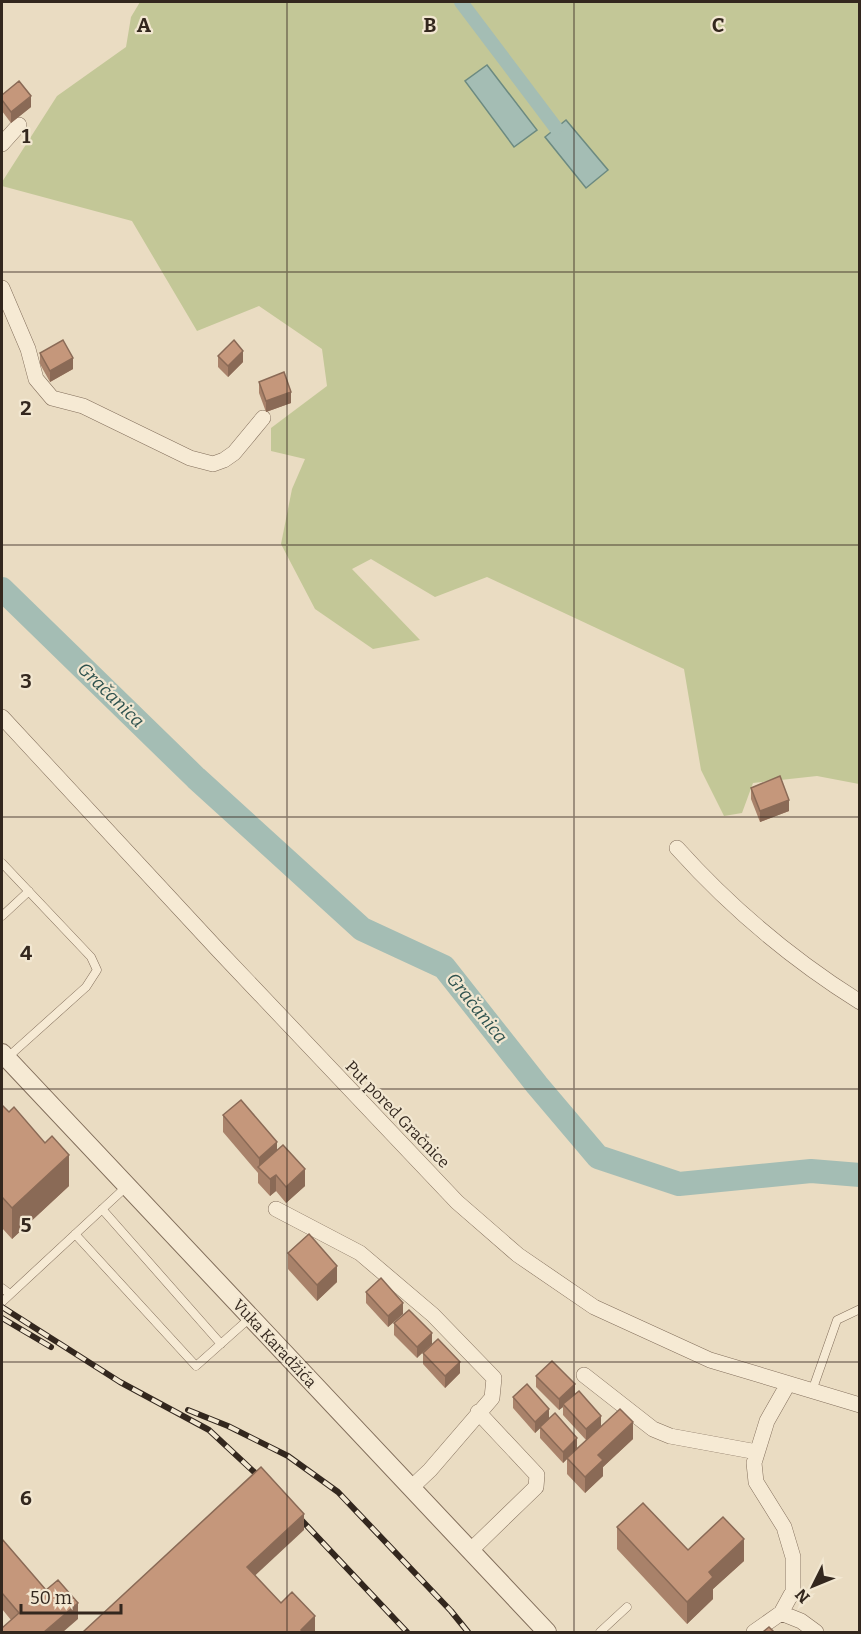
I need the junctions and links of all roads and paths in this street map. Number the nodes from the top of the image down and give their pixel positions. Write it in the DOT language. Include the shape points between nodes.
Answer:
graph roads {
  1 [pos="19,125"];
  2 [pos="2,144"];
  3 [pos="2,288"];
  4 [pos="263,418"];
  5 [pos="2,717"];
  6 [pos="677,848"];
  7 [pos="2,863"];
  8 [pos="29,891"];
  9 [pos="2,916"];
  10 [pos="860,1002"];
  11 [pos="4,1056"];
  12 [pos="127,1186"];
  13 [pos="102,1209"];
  14 [pos="276,1209"];
  15 [pos="75,1234"];
  16 [pos="2,1288"];
  17 [pos="10,1294"];
  18 [pos="2,1302"];
  19 [pos="860,1310"];
  20 [pos="250,1317"];
  21 [pos="221,1344"];
  22 [pos="584,1375"];
  23 [pos="788,1384"];
  24 [pos="812,1391"];
  25 [pos="860,1405"];
  26 [pos="478,1412"];
  27 [pos="757,1452"];
  28 [pos="411,1488"];
  29 [pos="470,1551"];
  30 [pos="627,1607"];
  31 [pos="781,1613"];
  32 [pos="547,1632"];
  33 [pos="600,1632"];
  34 [pos="754,1632"];
  35 [pos="816,1632"];
  1 -- 2 [label="street"];
  3 -- 4 [label="street" via="28,349 36,379 52,398 83,406 190,458 213,464 234,453"];
  5 -- 23 [label="street, Put pored Gračnice" via="457,1202 518,1255 594,1307 710,1360"];
  6 -- 10 [label="street" via="769,935"];
  7 -- 8 [label="lane"];
  8 -- 9 [label="lane"];
  8 -- 11 [label="lane" via="91,957 97,970 86,987"];
  11 -- 12 [label="street, Vuka Karadžića"];
  12 -- 13 [label="lane"];
  12 -- 20 [label="street, Vuka Karadžića"];
  13 -- 15 [label="lane"];
  13 -- 21 [label="lane"];
  14 -- 26 [label="street" via="360,1253 433,1315 489,1370 494,1378 492,1398"];
  15 -- 17 [label="lane"];
  15 -- 21 [label="lane" via="196,1366"];
  16 -- 17 [label="lane"];
  17 -- 18 [label="lane"];
  19 -- 24 [label="lane" via="837,1320"];
  20 -- 21 [label="lane"];
  20 -- 28 [label="street, Vuka Karadžića"];
  22 -- 27 [label="street" via="653,1429 670,1436"];
  23 -- 24 [label="street, Put pored Gračnice"];
  23 -- 27 [label="street" via="766,1421"];
  24 -- 25 [label="street, Put pored Gračnice"];
  26 -- 28 [label="street"];
  26 -- 29 [label="street" via="537,1475 537,1482"];
  27 -- 31 [label="street" via="756,1482 784,1527 793,1557 793,1591"];
  28 -- 29 [label="street, Vuka Karadžića"];
  29 -- 32 [label="street, Vuka Karadžića"];
  30 -- 33 [label="lane"];
  31 -- 34 [label="street"];
  31 -- 35 [label="street"];
}
